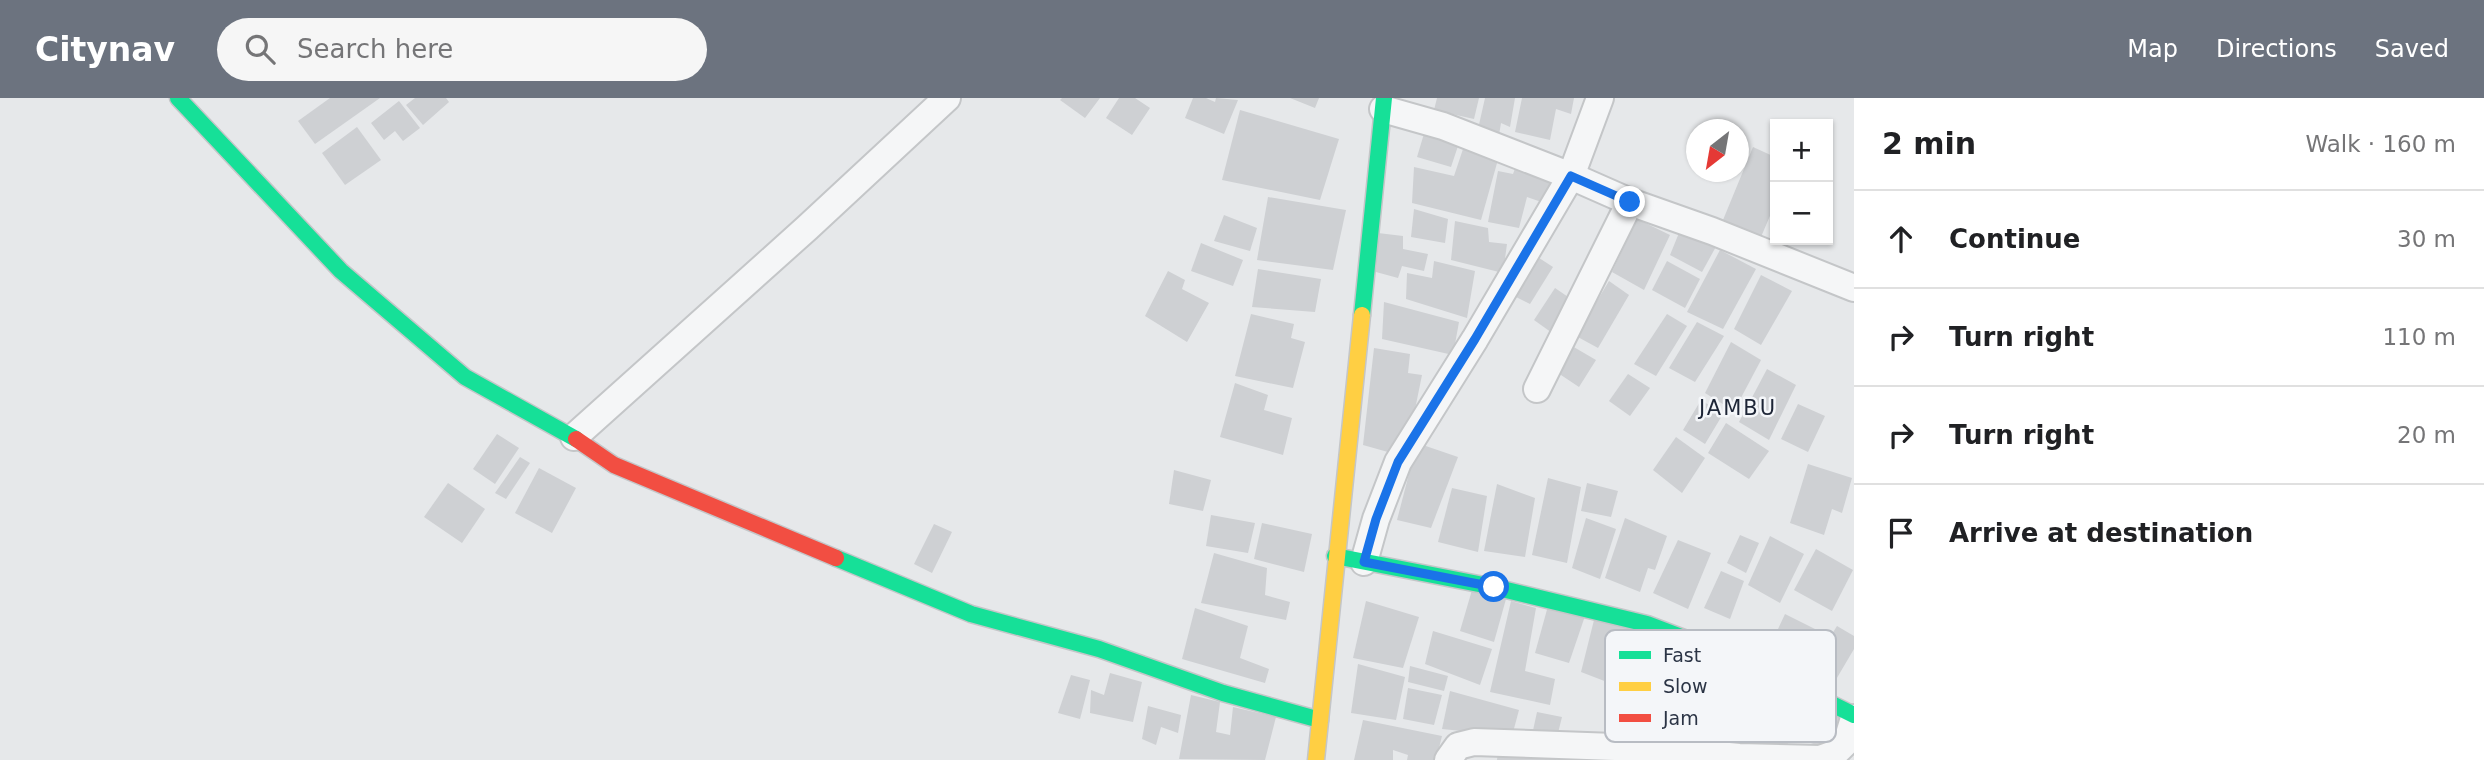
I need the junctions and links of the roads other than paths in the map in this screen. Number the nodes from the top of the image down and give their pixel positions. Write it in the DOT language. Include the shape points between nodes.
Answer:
graph roads {
  1 [pos="178,98"];
  2 [pos="947,98"];
  3 [pos="1600,98"];
  4 [pos="1384,103"];
  5 [pos="1571,176"];
  6 [pos="1630,202"];
  7 [pos="1854,288"];
  8 [pos="1537,390"];
  9 [pos="574,437"];
  10 [pos="1335,556"];
  11 [pos="1364,562"];
  12 [pos="1663,630"];
  13 [pos="1836,707"];
  14 [pos="1854,716"];
  15 [pos="1320,720"];
  16 [pos="1316,760"];
  17 [pos="1448,760"];
  1 -- 9 [label="street" via="351,280 465,377"];
  2 -- 9 [label="street"];
  3 -- 5 [label="street"];
  4 -- 5 [label="street"];
  4 -- 10 [label="street"];
  5 -- 6 [label="street"];
  5 -- 11 [label="street" via="1398,462"];
  6 -- 7 [label="street"];
  6 -- 8 [label="street"];
  9 -- 15 [label="street" via="614,465 971,614 1099,649 1223,693"];
  10 -- 11 [label="street"];
  10 -- 15 [label="street"];
  11 -- 12 [label="street" via="1494,587"];
  13 -- 14 [label="street"];
  14 -- 17 [label="street" via="1847,741 1834,754 1820,759 1474,742 1458,746"];
  15 -- 16 [label="street"];
}
